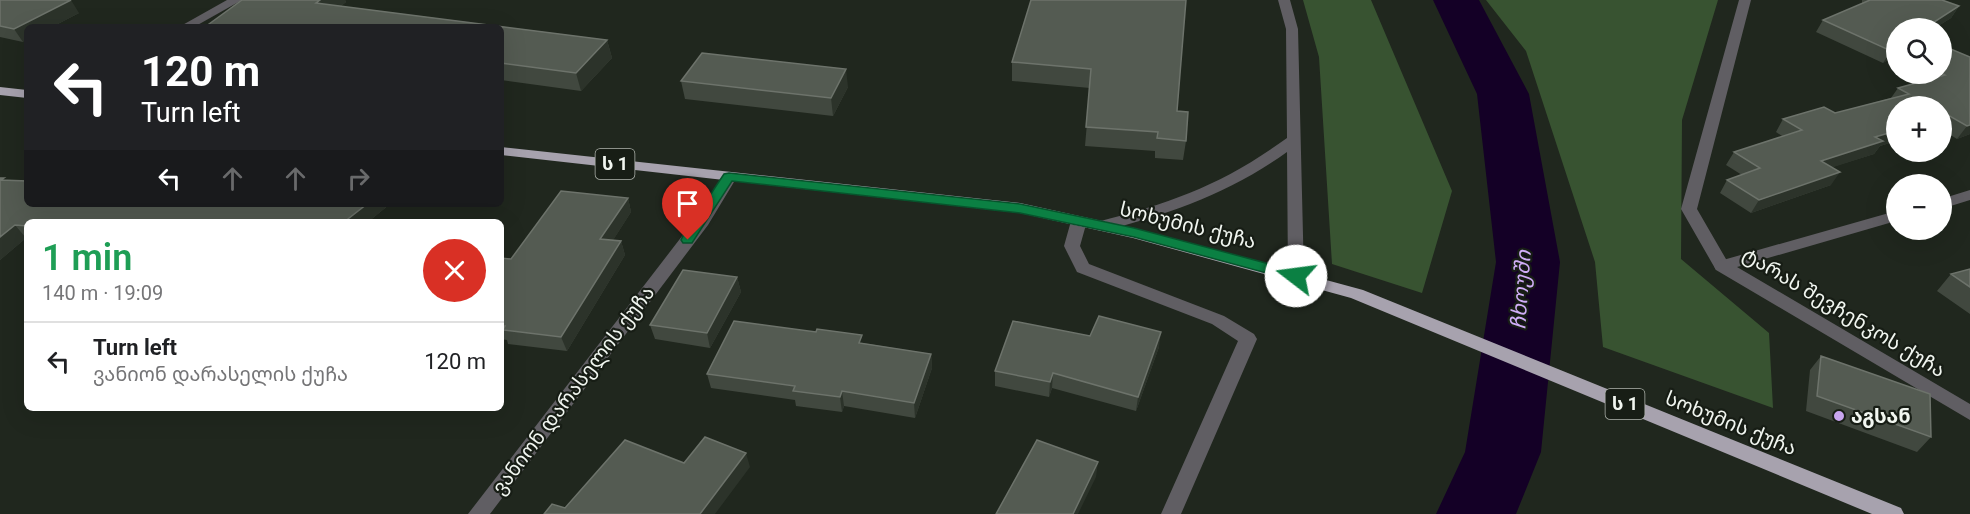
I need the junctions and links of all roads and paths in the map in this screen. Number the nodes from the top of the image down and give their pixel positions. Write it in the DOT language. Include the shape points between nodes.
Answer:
graph roads {
  1 [pos="236,0"];
  2 [pos="1284,0"];
  3 [pos="1745,0"];
  4 [pos="191,24"];
  5 [pos="0,91"];
  6 [pos="24,94"];
  7 [pos="1293,140"];
  8 [pos="504,151"];
  9 [pos="729,177"];
  10 [pos="1970,195"];
  11 [pos="1952,201"];
  12 [pos="1886,219"];
  13 [pos="1079,221"];
  14 [pos="1103,226"];
  15 [pos="1722,266"];
  16 [pos="1296,276"];
  17 [pos="1970,413"];
  18 [pos="478,514"];
  19 [pos="1171,514"];
  20 [pos="1894,514"];
  1 -- 4 [label="street"];
  2 -- 7 [label="street" via="1293,29"];
  3 -- 15 [label="street, ტარას შევჩენკოს ქუჩა" via="1689,209"];
  5 -- 6 [label="highway"];
  7 -- 14 [label="street" via="1246,173 1196,197 1149,215"];
  7 -- 16 [label="street"];
  8 -- 9 [label="highway, სოხუმის ქუჩა / ს 1"];
  9 -- 13 [label="highway, სოხუმის ქუჩა / ს 1" via="1020,208"];
  9 -- 18 [label="street, ვანიონ დარასელის ქუჩა" via="702,221"];
  10 -- 11 [label="street"];
  12 -- 15 [label="street"];
  13 -- 14 [label="highway, სოხუმის ქუჩა / ს 1"];
  13 -- 19 [label="street" via="1072,246 1083,268 1218,320 1248,339"];
  14 -- 16 [label="highway, სოხუმის ქუჩა / ს 1"];
  15 -- 17 [label="street, ტარას შევჩენკოს ქუჩა"];
  16 -- 20 [label="highway, სოხუმის ქუჩა / ს 1" via="1357,294"];
}
